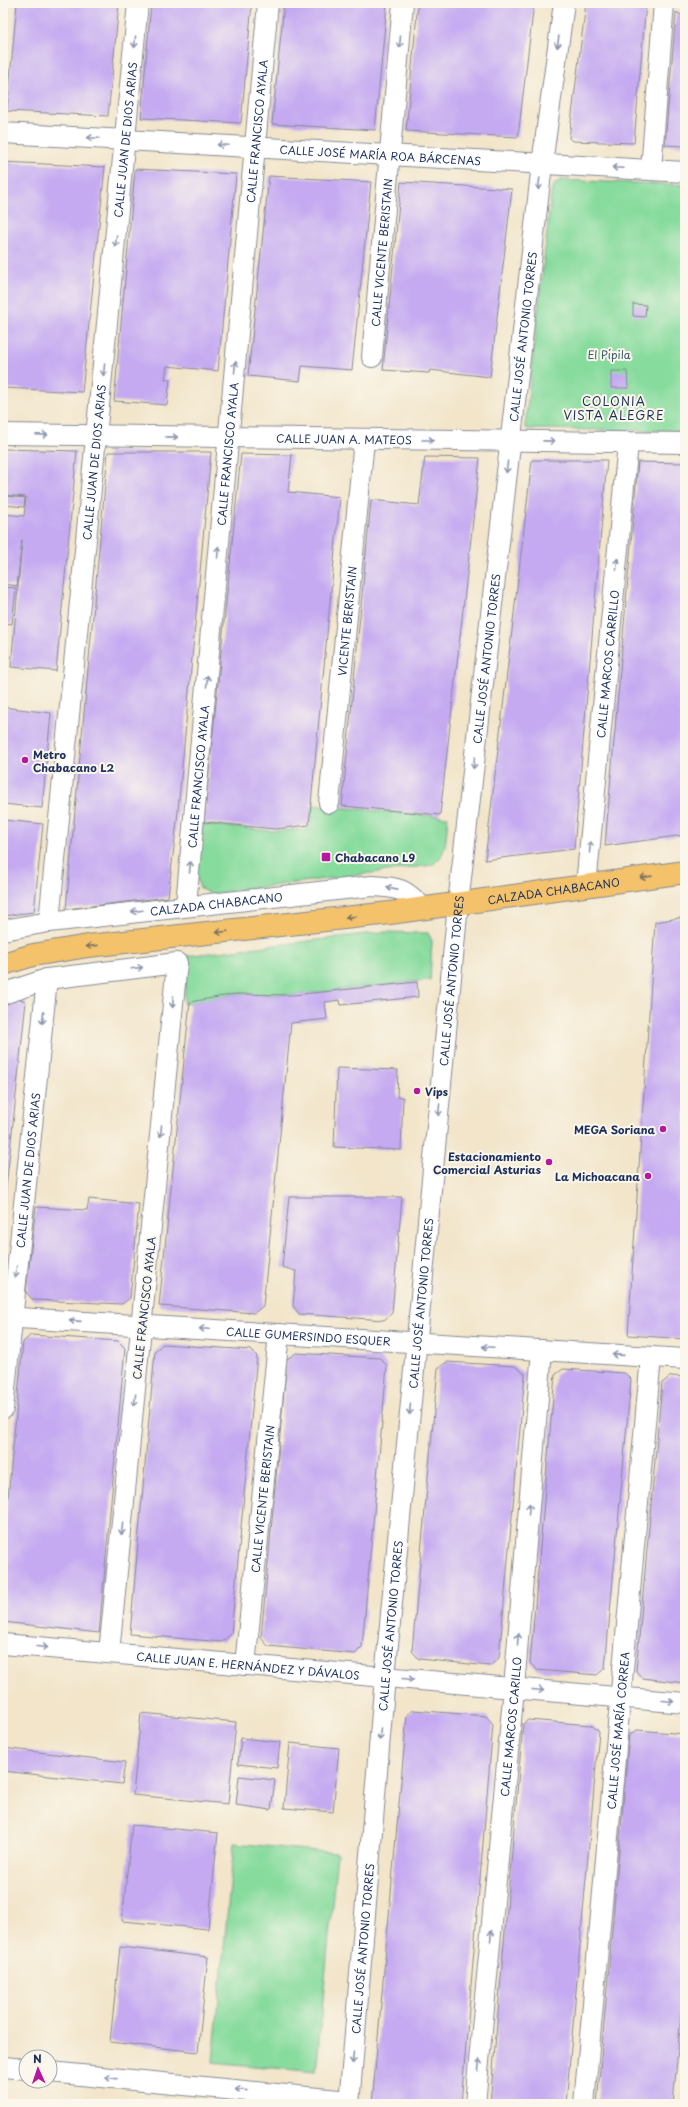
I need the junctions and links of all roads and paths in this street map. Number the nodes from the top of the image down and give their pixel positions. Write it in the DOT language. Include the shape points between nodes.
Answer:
graph roads {
  1 [pos="138,3"];
  2 [pos="268,3"];
  3 [pos="403,3"];
  4 [pos="564,3"];
  5 [pos="664,3"];
  6 [pos="3,133"];
  7 [pos="126,140"];
  8 [pos="255,147"];
  9 [pos="391,155"];
  10 [pos="542,164"];
  11 [pos="650,170"];
  12 [pos="685,172"];
  13 [pos="372,358"];
  14 [pos="3,434"];
  15 [pos="97,436"];
  16 [pos="229,438"];
  17 [pos="364,440"];
  18 [pos="510,441"];
  19 [pos="628,443"];
  20 [pos="685,444"];
  21 [pos="329,803"];
  22 [pos="685,872"];
  23 [pos="586,886"];
  24 [pos="458,904"];
  25 [pos="186,906"];
  26 [pos="423,908"];
  27 [pos="49,922"];
  28 [pos="3,930"];
  29 [pos="3,964"];
  30 [pos="47,979"];
  31 [pos="3,994"];
  32 [pos="7,1317"];
  33 [pos="143,1325"];
  34 [pos="279,1334"];
  35 [pos="416,1342"];
  36 [pos="542,1350"];
  37 [pos="651,1357"];
  38 [pos="685,1359"];
  39 [pos="3,1409"];
  40 [pos="3,1644"];
  41 [pos="109,1653"];
  42 [pos="246,1665"];
  43 [pos="385,1677"];
  44 [pos="514,1688"];
  45 [pos="620,1697"];
  46 [pos="685,1703"];
  47 [pos="3,2067"];
  48 [pos="18,2068"];
  49 [pos="58,2073"];
  50 [pos="349,2102"];
  51 [pos="475,2104"];
  52 [pos="584,2104"];
  1 -- 7 [label="street, CALLE JUAN DE DIOS ARIAS, one-way"];
  2 -- 8 [label="street, CALLE FRANCISCO AYALA"];
  3 -- 9 [label="street, CALLE VICENTE BERISTAIN, one-way"];
  4 -- 10 [label="street, CALLE JOSÉ ANTONIO TORRES, one-way"];
  5 -- 11 [label="street"];
  7 -- 6 [label="street, CALLE JOSÉ MARÍA ROA BÁRCENAS, one-way"];
  8 -- 7 [label="street, CALLE JOSÉ MARÍA ROA BÁRCENAS, one-way"];
  7 -- 15 [label="street, CALLE JUAN DE DIOS ARIAS, one-way"];
  8 -- 9 [label="street, CALLE JOSÉ MARÍA ROA BÁRCENAS"];
  16 -- 8 [label="street, CALLE FRANCISCO AYALA, one-way"];
  9 -- 10 [label="street, CALLE JOSÉ MARÍA ROA BÁRCENAS"];
  9 -- 13 [label="street, CALLE VICENTE BERISTAIN"];
  11 -- 10 [label="street, CALLE JOSÉ MARÍA ROA BÁRCENAS, one-way"];
  10 -- 18 [label="street, CALLE JOSÉ ANTONIO TORRES, one-way"];
  11 -- 12 [label="street, CALLE JOSÉ MARÍA ROA BÁRCENAS"];
  14 -- 15 [label="street, CALLE JUAN A. MATEOS, one-way"];
  15 -- 16 [label="street, CALLE JUAN A. MATEOS, one-way"];
  15 -- 27 [label="street, CALLE JUAN DE DIOS ARIAS"];
  16 -- 17 [label="street, CALLE JUAN A. MATEOS"];
  25 -- 16 [label="street, CALLE FRANCISCO AYALA, one-way"];
  17 -- 18 [label="street, CALLE JUAN A. MATEOS, one-way"];
  17 -- 21 [label="street, VICENTE BERISTAIN"];
  18 -- 19 [label="street, CALLE JUAN A. MATEOS, one-way"];
  18 -- 24 [label="street, CALLE JOSÉ ANTONIO TORRES, one-way"];
  19 -- 20 [label="street, CALLE JUAN A. MATEOS"];
  23 -- 19 [label="street, CALLE MARCOS CARRILLO, one-way"];
  22 -- 23 [label="main road, CALZADA CHABACANO, one-way"];
  23 -- 24 [label="main road, CALZADA CHABACANO"];
  24 -- 26 [label="main road, CALZADA CHABACANO"];
  24 -- 35 [label="street, CALLE JOSÉ ANTONIO TORRES, one-way"];
  26 -- 25 [label="street, CALZADA CHABACANO, one-way" via="410,894 392,886"];
  25 -- 27 [label="street, CALZADA CHABACANO, one-way"];
  26 -- 29 [label="main road, CALZADA CHABACANO, one-way" via="88,946 33,955"];
  27 -- 28 [label="street, CALZADA CHABACANO"];
  30 -- 31 [label="street"];
  30 -- 32 [label="street, CALLE JUAN DE DIOS ARIAS, one-way"];
  30 -- 33 [label="street, CALLE FRANCISCO AYALA, one-way" via="177,963"];
  33 -- 32 [label="street, CALLE GUMERSINDO ESQUER, one-way"];
  32 -- 39 [label="street, CALLE JUAN DE DIOS ARIAS"];
  34 -- 33 [label="street, CALLE GUMERSINDO ESQUER, one-way"];
  33 -- 41 [label="street, CALLE FRANCISCO AYALA, one-way"];
  34 -- 35 [label="street, CALLE GUMERSINDO ESQUER"];
  34 -- 42 [label="street, CALLE VICENTE BERISTAIN"];
  36 -- 35 [label="street, CALLE GUMERSINDO ESQUER, one-way"];
  35 -- 43 [label="street, CALLE JOSÉ ANTONIO TORRES, one-way"];
  37 -- 36 [label="street, CALLE GUMERSINDO ESQUER, one-way"];
  44 -- 36 [label="street, CALLE MARCOS CARILLO, one-way"];
  37 -- 38 [label="street, CALLE GUMERSINDO ESQUER"];
  37 -- 45 [label="street, CALLE JOSÉ MARÍA CORREA"];
  40 -- 41 [label="street, CALLE JUAN E. HERNÁNDEZ Y DÁVALOS, one-way"];
  41 -- 42 [label="street, CALLE JUAN E. HERNÁNDEZ Y DÁVALOS"];
  42 -- 43 [label="street, CALLE JUAN E. HERNÁNDEZ Y DÁVALOS"];
  43 -- 44 [label="street, CALLE JUAN E. HERNÁNDEZ Y DÁVALOS, one-way"];
  43 -- 50 [label="street, CALLE JOSÉ ANTONIO TORRES, one-way"];
  44 -- 45 [label="street, CALLE JUAN E. HERNÁNDEZ Y DÁVALOS, one-way"];
  51 -- 44 [label="street, CALLE MARCOS CARILLO, one-way"];
  45 -- 46 [label="street, CALLE JUAN E. HERNÁNDEZ Y DÁVALOS, one-way"];
  45 -- 52 [label="street, CALLE JOSÉ MARÍA CORREA"];
  47 -- 48 [label="street"];
  50 -- 49 [label="street, one-way"];
}
